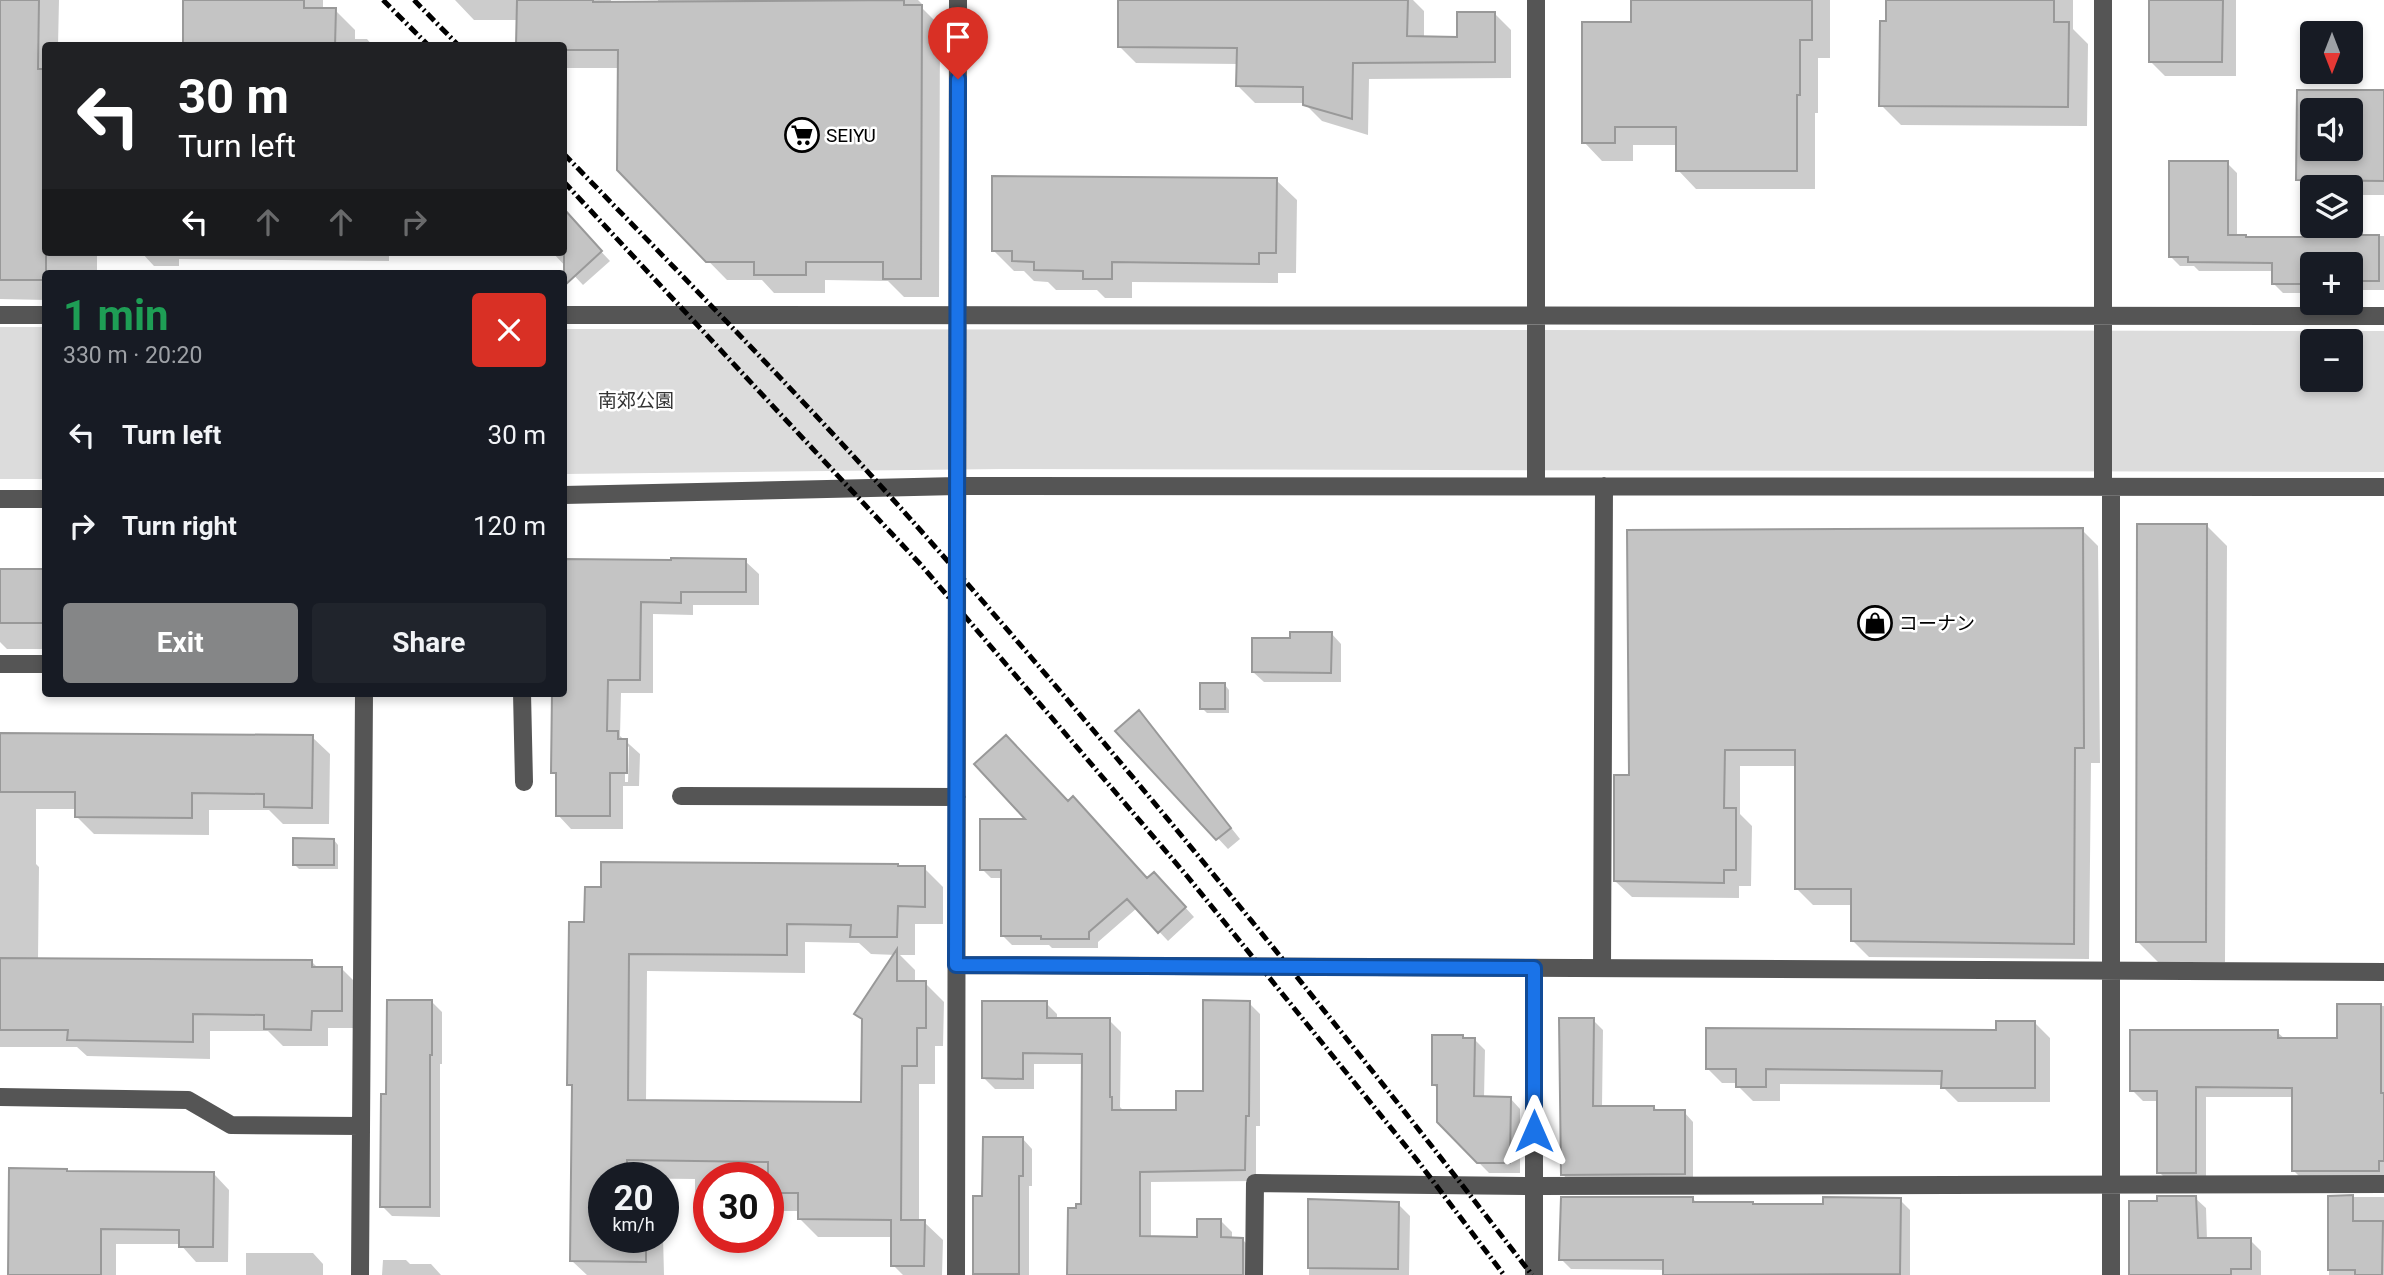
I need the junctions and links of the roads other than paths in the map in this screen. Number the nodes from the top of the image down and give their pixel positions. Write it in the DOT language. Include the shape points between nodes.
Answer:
graph roads {
  1 [pos="958,0"];
  2 [pos="1536,0"];
  3 [pos="2103,0"];
  4 [pos="0,315"];
  5 [pos="42,315"];
  6 [pos="567,315"];
  7 [pos="958,315"];
  8 [pos="1536,315"];
  9 [pos="2103,315"];
  10 [pos="2384,316"];
  11 [pos="957,486"];
  12 [pos="1536,486"];
  13 [pos="1604,486"];
  14 [pos="2107,487"];
  15 [pos="2384,487"];
  16 [pos="567,495"];
  17 [pos="0,499"];
  18 [pos="42,499"];
  19 [pos="0,664"];
  20 [pos="42,664"];
  21 [pos="364,697"];
  22 [pos="523,697"];
  23 [pos="524,782"];
  24 [pos="681,796"];
  25 [pos="957,797"];
  26 [pos="956,965"];
  27 [pos="1534,968"];
  28 [pos="1602,968"];
  29 [pos="2111,971"];
  30 [pos="2384,972"];
  31 [pos="0,1097"];
  32 [pos="361,1126"];
  33 [pos="2111,1184"];
  34 [pos="2384,1185"];
  35 [pos="1534,1186"];
  36 [pos="360,1275"];
  37 [pos="956,1275"];
  38 [pos="1254,1275"];
  39 [pos="1534,1275"];
  40 [pos="2111,1275"];
  1 -- 7 [label="street"];
  2 -- 8 [label="street"];
  3 -- 9 [label="street"];
  4 -- 5 [label="street"];
  6 -- 7 [label="street"];
  7 -- 8 [label="street"];
  7 -- 11 [label="street"];
  8 -- 9 [label="street"];
  8 -- 12 [label="street"];
  9 -- 10 [label="street"];
  9 -- 14 [label="street"];
  11 -- 12 [label="street"];
  11 -- 16 [label="street"];
  11 -- 25 [label="street"];
  12 -- 13 [label="street"];
  13 -- 14 [label="street"];
  13 -- 28 [label="street"];
  14 -- 15 [label="street"];
  14 -- 29 [label="street"];
  17 -- 18 [label="street"];
  19 -- 20 [label="street"];
  21 -- 32 [label="street"];
  22 -- 23 [label="street"];
  24 -- 25 [label="street"];
  25 -- 26 [label="street"];
  26 -- 27 [label="street"];
  26 -- 37 [label="street"];
  27 -- 28 [label="street"];
  27 -- 35 [label="street"];
  28 -- 29 [label="street"];
  29 -- 30 [label="street"];
  29 -- 33 [label="street"];
  31 -- 32 [label="street" via="188,1100 231,1125"];
  32 -- 36 [label="street"];
  33 -- 34 [label="street"];
  33 -- 35 [label="street"];
  33 -- 40 [label="street"];
  35 -- 38 [label="street" via="1255,1183"];
  35 -- 39 [label="street"];
}
